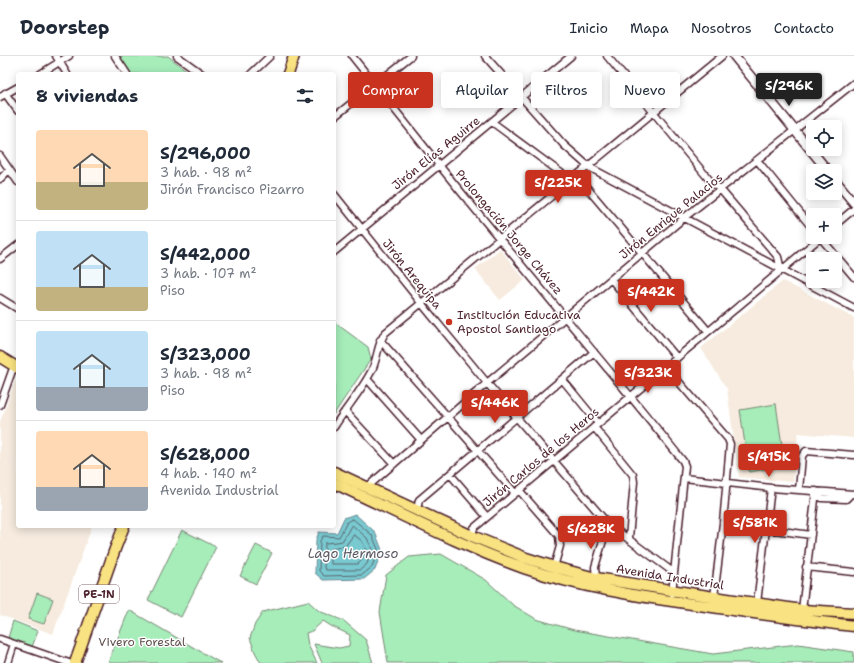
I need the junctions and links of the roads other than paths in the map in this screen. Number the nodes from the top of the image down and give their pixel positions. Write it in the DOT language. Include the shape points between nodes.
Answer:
graph roads {
  1 [pos="69,56"];
  2 [pos="115,56"];
  3 [pos="177,56"];
  4 [pos="270,56"];
  5 [pos="294,56"];
  6 [pos="352,56"];
  7 [pos="411,56"];
  8 [pos="485,56"];
  9 [pos="571,56"];
  10 [pos="607,56"];
  11 [pos="722,56"];
  12 [pos="734,56"];
  13 [pos="58,59"];
  14 [pos="42,72"];
  15 [pos="66,72"];
  16 [pos="126,72"];
  17 [pos="199,72"];
  18 [pos="253,72"];
  19 [pos="289,72"];
  20 [pos="365,72"];
  21 [pos="390,72"];
  22 [pos="499,72"];
  23 [pos="854,83"];
  24 [pos="16,88"];
  25 [pos="2,95"];
  26 [pos="523,95"];
  27 [pos="523,99"];
  28 [pos="348,106"];
  29 [pos="394,108"];
  30 [pos="508,108"];
  31 [pos="16,109"];
  32 [pos="654,113"];
  33 [pos="336,115"];
  34 [pos="492,122"];
  35 [pos="795,130"];
  36 [pos="0,156"];
  37 [pos="757,160"];
  38 [pos="822,164"];
  39 [pos="439,165"];
  40 [pos="589,167"];
  41 [pos="9,170"];
  42 [pos="577,176"];
  43 [pos="0,179"];
  44 [pos="16,179"];
  45 [pos="572,181"];
  46 [pos="842,188"];
  47 [pos="720,189"];
  48 [pos="336,196"];
  49 [pos="854,203"];
  50 [pos="854,209"];
  51 [pos="685,217"];
  52 [pos="842,219"];
  53 [pos="806,220"];
  54 [pos="362,228"];
  55 [pos="500,239"];
  56 [pos="812,244"];
  57 [pos="826,244"];
  58 [pos="16,247"];
  59 [pos="336,250"];
  60 [pos="642,253"];
  61 [pos="0,260"];
  62 [pos="781,270"];
  63 [pos="854,277"];
  64 [pos="611,279"];
  65 [pos="0,298"];
  66 [pos="422,304"];
  67 [pos="16,306"];
  68 [pos="854,308"];
  69 [pos="565,317"];
  70 [pos="708,331"];
  71 [pos="380,340"];
  72 [pos="594,352"];
  73 [pos="0,357"];
  74 [pos="677,358"];
  75 [pos="0,365"];
  76 [pos="666,367"];
  77 [pos="16,369"];
  78 [pos="367,379"];
  79 [pos="562,379"];
  80 [pos="487,383"];
  81 [pos="631,396"];
  82 [pos="0,405"];
  83 [pos="344,411"];
  84 [pos="448,417"];
  85 [pos="517,417"];
  86 [pos="336,424"];
  87 [pos="596,425"];
  88 [pos="421,440"];
  89 [pos="478,451"];
  90 [pos="854,455"];
  91 [pos="554,461"];
  92 [pos="394,464"];
  93 [pos="336,473"];
  94 [pos="450,474"];
  95 [pos="684,478"];
  96 [pos="727,482"];
  97 [pos="336,484"];
  98 [pos="367,487"];
  99 [pos="772,488"];
  100 [pos="799,490"];
  101 [pos="517,492"];
  102 [pos="816,493"];
  103 [pos="852,494"];
  104 [pos="359,495"];
  105 [pos="417,510"];
  106 [pos="488,517"];
  107 [pos="723,523"];
  108 [pos="608,524"];
  109 [pos="123,528"];
  110 [pos="766,529"];
  111 [pos="811,535"];
  112 [pos="629,538"];
  113 [pos="470,541"];
  114 [pos="554,566"];
  115 [pos="806,567"];
  116 [pos="673,572"];
  117 [pos="854,572"];
  118 [pos="596,578"];
  119 [pos="672,590"];
  120 [pos="714,598"];
  121 [pos="671,601"];
  122 [pos="757,603"];
  123 [pos="802,610"];
  124 [pos="854,613"];
  125 [pos="854,626"];
  126 [pos="0,639"];
  127 [pos="14,644"];
  128 [pos="51,656"];
  129 [pos="8,663"];
  130 [pos="48,663"];
  131 [pos="69,663"];
  132 [pos="75,663"];
  1 -- 13 [label="street"];
  2 -- 16 [label="street"];
  3 -- 17 [label="street"];
  4 -- 18 [label="street"];
  5 -- 19 [label="main road"];
  6 -- 20 [label="street, Prolongación Jorge Chávez"];
  7 -- 21 [label="street"];
  8 -- 22 [label="street"];
  9 -- 26 [label="street, Jirón Elías Aguirre"];
  10 -- 32 [label="street"];
  11 -- 32 [label="street"];
  12 -- 35 [label="street"];
  13 -- 14 [label="street"];
  13 -- 15 [label="street"];
  23 -- 35 [label="street, Jirón Enrique Palacios"];
  24 -- 25 [label="street"];
  25 -- 31 [label="street"];
  27 -- 40 [label="street" via="564,145"];
  28 -- 33 [label="street"];
  29 -- 39 [label="street, Prolongación Jorge Chávez"];
  30 -- 34 [label="street, Jirón Elías Aguirre"];
  32 -- 40 [label="street"];
  32 -- 47 [label="street" via="712,183"];
  34 -- 39 [label="street, Jirón Elías Aguirre"];
  34 -- 45 [label="street"];
  35 -- 37 [label="street, Jirón Enrique Palacios"];
  35 -- 38 [label="street"];
  36 -- 41 [label="street"];
  37 -- 47 [label="street, Jirón Enrique Palacios"];
  37 -- 53 [label="street"];
  39 -- 54 [label="street, Jirón Elías Aguirre"];
  39 -- 55 [label="street, Prolongación Jorge Chávez"];
  40 -- 42 [label="street"];
  40 -- 51 [label="street"];
  41 -- 43 [label="street"];
  41 -- 44 [label="street"];
  42 -- 45 [label="street"];
  42 -- 60 [label="street"];
  45 -- 55 [label="street"];
  46 -- 49 [label="street"];
  47 -- 51 [label="street, Jirón Enrique Palacios"];
  47 -- 62 [label="street" via="778,257"];
  48 -- 54 [label="street, Jirón Arequipa"];
  50 -- 52 [label="street"];
  51 -- 60 [label="street, Jirón Enrique Palacios"];
  51 -- 62 [label="street"];
  54 -- 59 [label="street, Jirón Elías Aguirre"];
  54 -- 66 [label="street, Jirón Arequipa"];
  55 -- 66 [label="street"];
  55 -- 69 [label="street, Prolongación Jorge Chávez"];
  56 -- 62 [label="street, Jirón Carlos de los Heros"];
  57 -- 63 [label="street"];
  58 -- 61 [label="street"];
  60 -- 64 [label="street, Jirón Enrique Palacios"];
  60 -- 70 [label="street"];
  62 -- 68 [label="street"];
  62 -- 70 [label="street, Jirón Carlos de los Heros"];
  64 -- 69 [label="street, Jirón Enrique Palacios"];
  64 -- 74 [label="street"];
  65 -- 67 [label="street"];
  66 -- 71 [label="street"];
  66 -- 80 [label="street, Jirón Arequipa"];
  69 -- 72 [label="street, Prolongación Jorge Chávez"];
  69 -- 80 [label="street, Jirón Enrique Palacios"];
  70 -- 74 [label="street, Jirón Carlos de los Heros"];
  71 -- 78 [label="street" via="376,359"];
  71 -- 84 [label="street"];
  72 -- 79 [label="street"];
  72 -- 81 [label="street, Prolongación Jorge Chávez"];
  73 -- 77 [label="main road"];
  74 -- 76 [label="street, Jirón Carlos de los Heros"];
  75 -- 77 [label="main road"];
  76 -- 81 [label="street, Jirón Carlos de los Heros"];
  76 -- 96 [label="street" via="728,440 730,444"];
  77 -- 82 [label="street"];
  78 -- 83 [label="street"];
  78 -- 88 [label="street"];
  79 -- 85 [label="street"];
  79 -- 87 [label="street"];
  80 -- 84 [label="street, Jirón Enrique Palacios"];
  80 -- 85 [label="street, Jirón Arequipa"];
  81 -- 87 [label="street, Jirón Carlos de los Heros"];
  81 -- 95 [label="street, Prolongación Jorge Chávez" via="683,461"];
  83 -- 86 [label="street"];
  83 -- 92 [label="street"];
  84 -- 88 [label="street, Jirón Enrique Palacios"];
  84 -- 89 [label="street"];
  85 -- 89 [label="street"];
  85 -- 91 [label="street, Jirón Arequipa"];
  87 -- 91 [label="street, Jirón Carlos de los Heros"];
  87 -- 112 [label="street" via="633,475"];
  88 -- 92 [label="street, Jirón Enrique Palacios"];
  89 -- 94 [label="street"];
  89 -- 101 [label="street"];
  90 -- 100 [label="street" via="806,451 802,456"];
  91 -- 101 [label="street, Jirón Carlos de los Heros"];
  91 -- 108 [label="street, Jirón Arequipa"];
  92 -- 98 [label="street, Jirón Enrique Palacios"];
  93 -- 98 [label="main road, Avenida Industrial"];
  94 -- 105 [label="street" via="419,500"];
  94 -- 106 [label="street"];
  95 -- 96 [label="street"];
  95 -- 116 [label="street, Prolongación Jorge Chávez"];
  96 -- 99 [label="street"];
  96 -- 107 [label="street"];
  97 -- 104 [label="main road, Avenida Industrial"];
  98 -- 104 [label="street, Jirón Enrique Palacios"];
  98 -- 105 [label="main road, Avenida Industrial"];
  99 -- 100 [label="street"];
  99 -- 110 [label="street"];
  100 -- 102 [label="street"];
  101 -- 106 [label="street, Jirón Carlos de los Heros"];
  101 -- 114 [label="street" via="559,536 560,546"];
  102 -- 103 [label="street"];
  102 -- 111 [label="street"];
  104 -- 113 [label="main road, Avenida Industrial"];
  105 -- 113 [label="main road, Avenida Industrial"];
  106 -- 113 [label="street, Jirón Carlos de los Heros" via="474,528"];
  107 -- 110 [label="street"];
  107 -- 120 [label="street"];
  108 -- 112 [label="street, Jirón Arequipa"];
  108 -- 118 [label="street" via="595,567"];
  109 -- 132 [label="main road, PE-1N"];
  110 -- 111 [label="street"];
  110 -- 122 [label="street"];
  111 -- 115 [label="street"];
  112 -- 116 [label="street, Jirón Arequipa"];
  113 -- 114 [label="main road, Avenida Industrial"];
  113 -- 121 [label="main road, Avenida Industrial" via="524,568 594,587"];
  114 -- 118 [label="main road, Avenida Industrial"];
  115 -- 117 [label="street"];
  115 -- 123 [label="street"];
  116 -- 119 [label="street, Prolongación Jorge Chávez"];
  118 -- 119 [label="main road, Avenida Industrial"];
  119 -- 120 [label="main road, Avenida Industrial"];
  119 -- 121 [label="street, Prolongación Jorge Chávez"];
  120 -- 122 [label="main road, Avenida Industrial"];
  121 -- 125 [label="main road, Avenida Industrial"];
  122 -- 123 [label="main road, Avenida Industrial"];
  123 -- 124 [label="main road, Avenida Industrial"];
  126 -- 127 [label="street"];
  127 -- 128 [label="street"];
  127 -- 129 [label="street"];
  128 -- 130 [label="street"];
  128 -- 131 [label="street"];
}
